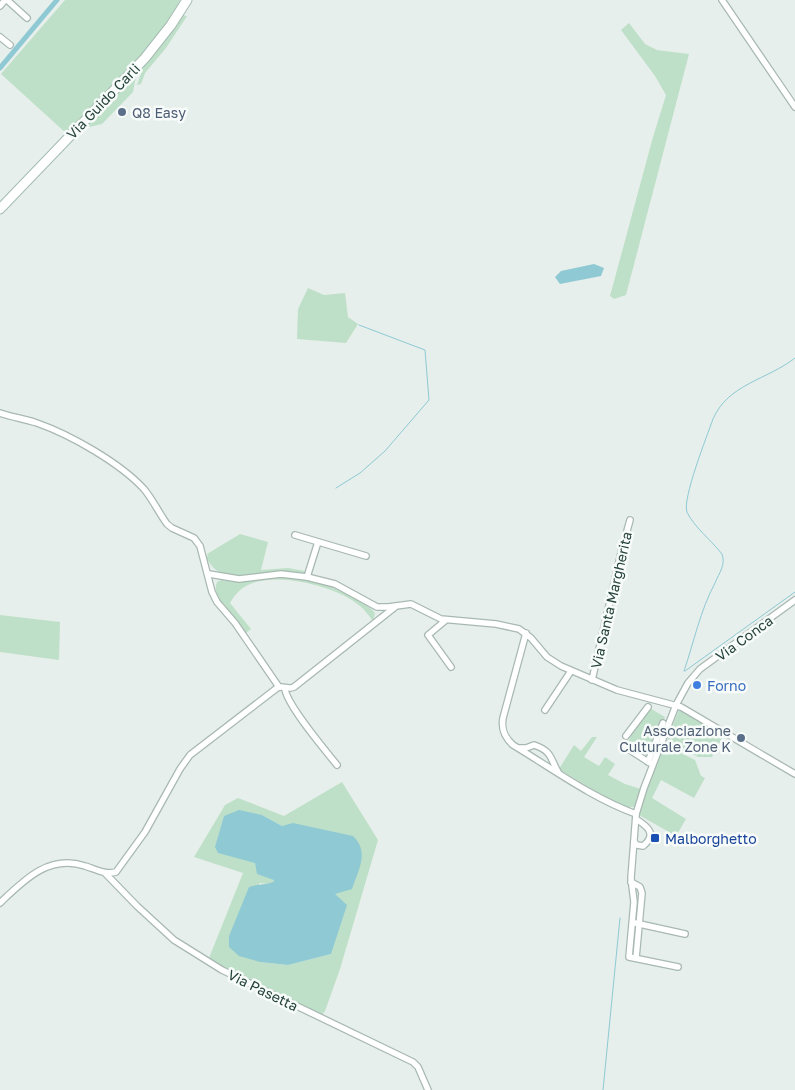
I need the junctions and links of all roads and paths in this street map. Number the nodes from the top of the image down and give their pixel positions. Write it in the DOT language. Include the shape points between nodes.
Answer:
graph roads {
  1 [pos="6,0"];
  2 [pos="186,0"];
  3 [pos="722,0"];
  4 [pos="0,6"];
  5 [pos="27,18"];
  6 [pos="0,37"];
  7 [pos="10,45"];
  8 [pos="795,107"];
  9 [pos="0,208"];
  10 [pos="0,413"];
  11 [pos="630,520"];
  12 [pos="295,535"];
  13 [pos="318,542"];
  14 [pos="366,556"];
  15 [pos="209,574"];
  16 [pos="307,577"];
  17 [pos="795,600"];
  18 [pos="402,604"];
  19 [pos="380,609"];
  20 [pos="383,616"];
  21 [pos="446,620"];
  22 [pos="374,623"];
  23 [pos="526,633"];
  24 [pos="451,667"];
  25 [pos="571,671"];
  26 [pos="592,680"];
  27 [pos="282,687"];
  28 [pos="676,705"];
  29 [pos="648,707"];
  30 [pos="545,710"];
  31 [pos="663,723"];
  32 [pos="626,736"];
  33 [pos="625,747"];
  34 [pos="518,748"];
  35 [pos="650,763"];
  36 [pos="337,765"];
  37 [pos="560,773"];
  38 [pos="795,774"];
  39 [pos="636,817"];
  40 [pos="634,842"];
  41 [pos="105,873"];
  42 [pos="631,882"];
  43 [pos="0,903"];
  44 [pos="632,922"];
  45 [pos="639,924"];
  46 [pos="685,934"];
  47 [pos="636,958"];
  48 [pos="678,967"];
  49 [pos="428,1090"];
  1 -- 4 [label="street"];
  1 -- 5 [label="street"];
  2 -- 9 [label="main road, Via Guido Carli" via="145,58"];
  3 -- 8 [label="street"];
  6 -- 7 [label="street"];
  10 -- 15 [label="street" via="51,429 100,455 127,474 145,491 167,524 198,542"];
  11 -- 26 [label="street, Via Santa Margherita"];
  12 -- 13 [label="street"];
  13 -- 14 [label="street"];
  13 -- 16 [label="street"];
  15 -- 16 [label="street" via="239,579 281,574"];
  15 -- 27 [label="street" via="217,602"];
  16 -- 19 [label="street" via="335,584"];
  17 -- 28 [label="street, Via Conca" via="700,669"];
  18 -- 19 [label="street"];
  18 -- 20 [label="street"];
  18 -- 21 [label="street" via="417,605"];
  19 -- 20 [label="street"];
  19 -- 22 [label="street"];
  20 -- 22 [label="street"];
  21 -- 23 [label="street" via="506,626"];
  21 -- 24 [label="street" via="428,636"];
  22 -- 27 [label="street" via="294,687"];
  23 -- 25 [label="street, Via Santa Margherita" via="547,657"];
  23 -- 34 [label="street" via="502,725 507,739"];
  25 -- 26 [label="street, Via Santa Margherita"];
  25 -- 30 [label="street, Via Santa Margherita"];
  26 -- 28 [label="street, Via Santa Margherita"];
  27 -- 36 [label="street"];
  27 -- 41 [label="street" via="186,759 136,846 116,872"];
  28 -- 35 [label="street, Via Conca"];
  28 -- 38 [label="street, Via Santa Margherita"];
  29 -- 32 [label="street"];
  31 -- 35 [label="street"];
  33 -- 35 [label="street"];
  34 -- 37 [label="street"];
  34 -- 37 [label="street" via="534,745 547,751"];
  35 -- 39 [label="street, Via Conca"];
  37 -- 39 [label="street"];
  39 -- 40 [label="street, Via Conca"];
  39 -- 40 [label="street" via="647,827 650,835 643,846"];
  40 -- 42 [label="street, Via Conca"];
  41 -- 43 [label="street" via="71,863 50,865 28,877"];
  41 -- 49 [label="street, Via Pasetta" via="174,940 222,970 408,1059 418,1067"];
  42 -- 44 [label="street, Via Conca"];
  42 -- 45 [label="street" via="640,887 642,893"];
  44 -- 45 [label="street"];
  44 -- 47 [label="street, Via Conca" via="629,957"];
  45 -- 46 [label="street"];
  45 -- 47 [label="street"];
  47 -- 48 [label="street"];
}
